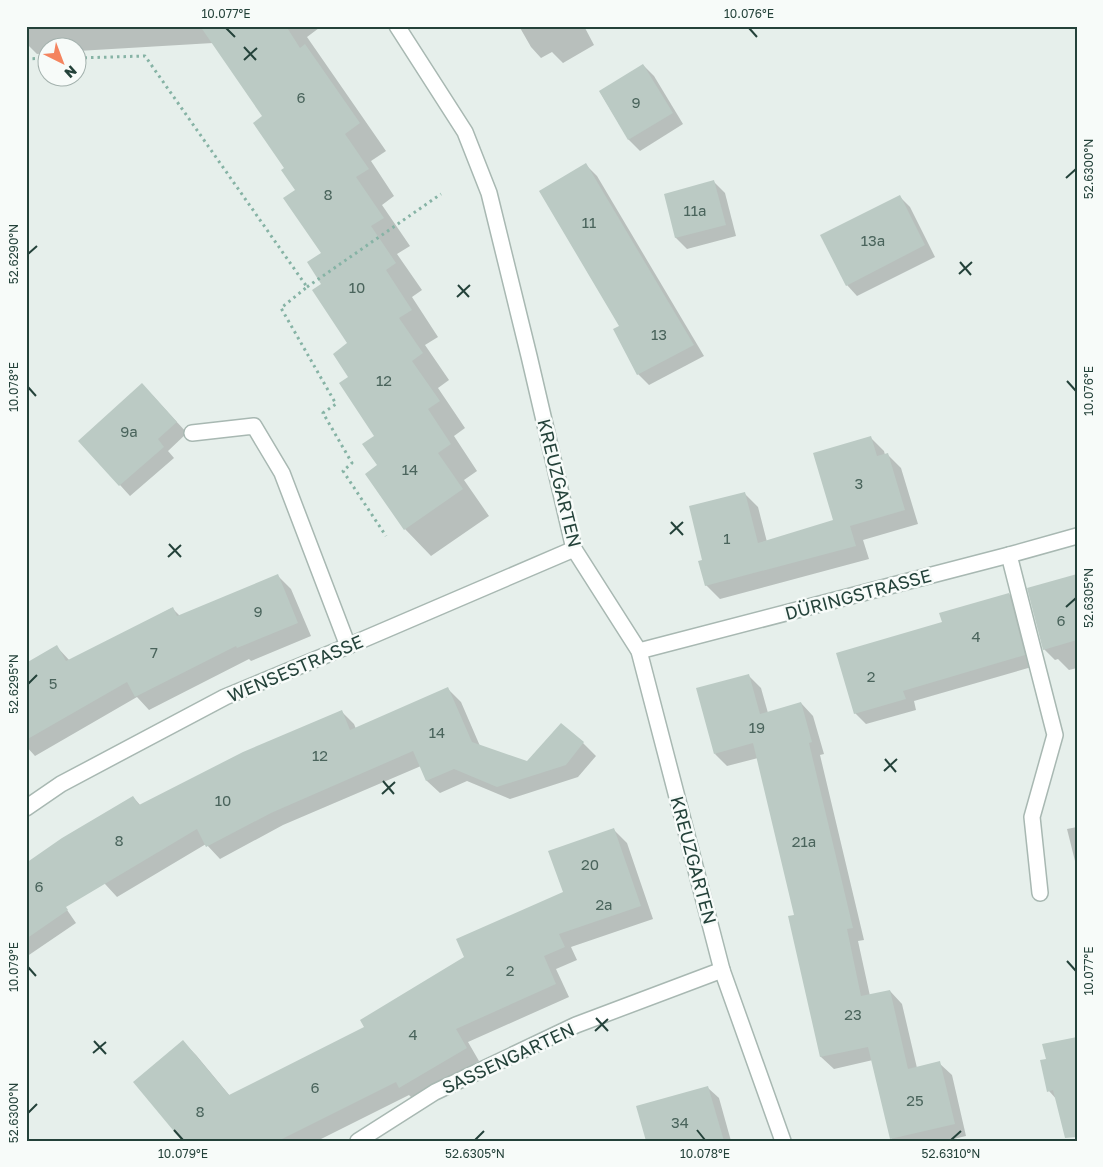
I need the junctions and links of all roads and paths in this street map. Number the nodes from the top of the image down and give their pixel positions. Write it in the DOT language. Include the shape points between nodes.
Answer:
graph roads {
  1 [pos="397,26"];
  2 [pos="88,58"];
  3 [pos="441,194"];
  4 [pos="307,288"];
  5 [pos="192,433"];
  6 [pos="386,536"];
  7 [pos="1077,536"];
  8 [pos="574,549"];
  9 [pos="1009,555"];
  10 [pos="348,646"];
  11 [pos="639,651"];
  12 [pos="26,808"];
  13 [pos="1040,893"];
  14 [pos="722,970"];
  15 [pos="358,1141"];
  16 [pos="783,1141"];
  1 -- 8 [label="street, KREUZGARTEN" via="465,132 489,193"];
  2 -- 4 [label="path" via="145,56"];
  3 -- 4 [label="path"];
  4 -- 6 [label="path" via="281,308 336,404 323,413 352,463 342,471"];
  5 -- 10 [label="street" via="254,426 282,473"];
  7 -- 9 [label="street, DÜRINGSTRASSE"];
  8 -- 10 [label="street, WENSESTRASSE"];
  8 -- 11 [label="street, KREUZGARTEN"];
  9 -- 11 [label="street, DÜRINGSTRASSE"];
  9 -- 13 [label="street" via="1055,735 1032,817"];
  10 -- 12 [label="street, WENSESTRASSE" via="226,697 61,784"];
  11 -- 14 [label="street, KREUZGARTEN"];
  14 -- 15 [label="street, SASSENGARTEN" via="576,1025 435,1092"];
  14 -- 16 [label="street, KREUZGARTEN"];
}
